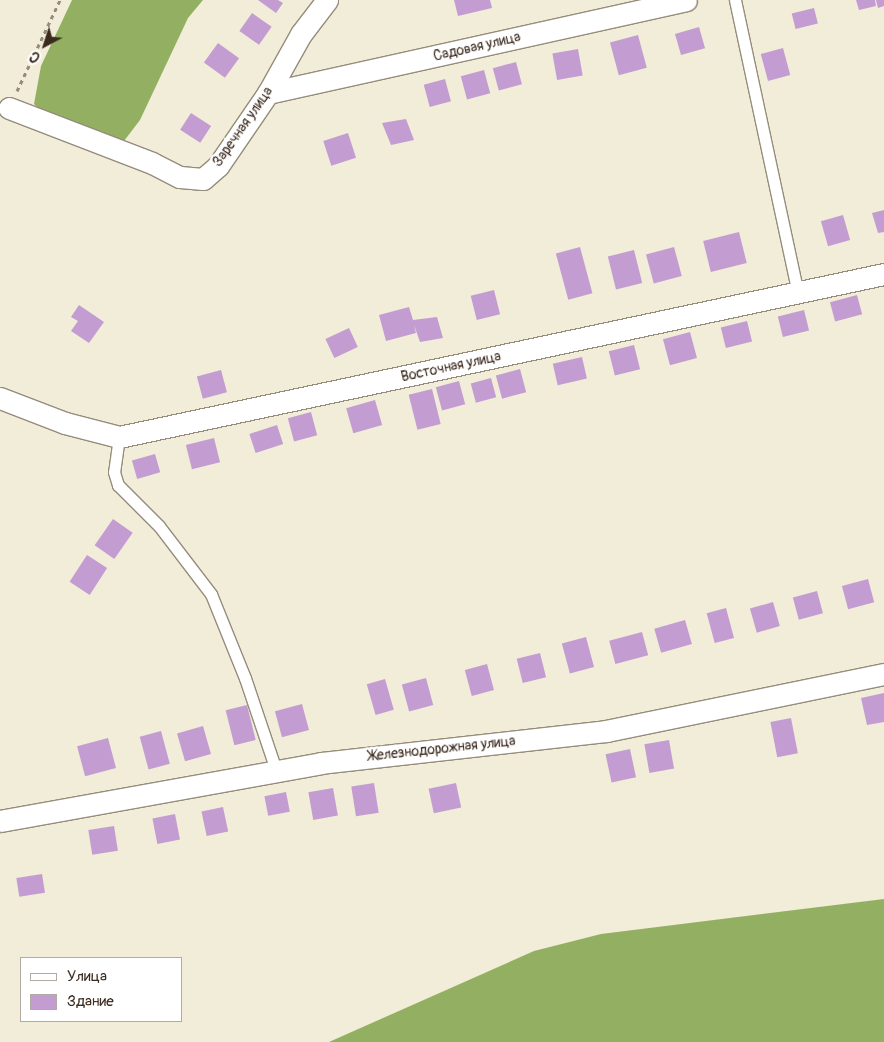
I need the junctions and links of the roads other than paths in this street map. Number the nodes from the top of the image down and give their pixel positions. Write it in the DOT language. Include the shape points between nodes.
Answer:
graph roads {
  1 [pos="327,0"];
  2 [pos="686,0"];
  3 [pos="735,0"];
  4 [pos="268,93"];
  5 [pos="9,108"];
  6 [pos="884,274"];
  7 [pos="798,294"];
  8 [pos="0,398"];
  9 [pos="119,437"];
  10 [pos="884,674"];
  11 [pos="276,770"];
  12 [pos="0,821"];
  1 -- 4 [label="street, Заречная улица" via="301,34"];
  2 -- 4 [label="street, Садовая улица"];
  3 -- 7 [label="lane"];
  4 -- 5 [label="street, Заречная улица" via="218,166 203,179 180,177 152,163"];
  6 -- 7 [label="street, Восточная улица"];
  7 -- 9 [label="street, Восточная улица"];
  8 -- 9 [label="street, Восточная улица"];
  9 -- 11 [label="lane" via="114,472 118,485 159,526 211,594 245,678"];
  10 -- 11 [label="street, Железнодорожная улица" via="606,730 321,762"];
  11 -- 12 [label="street, Железнодорожная улица"];
}
